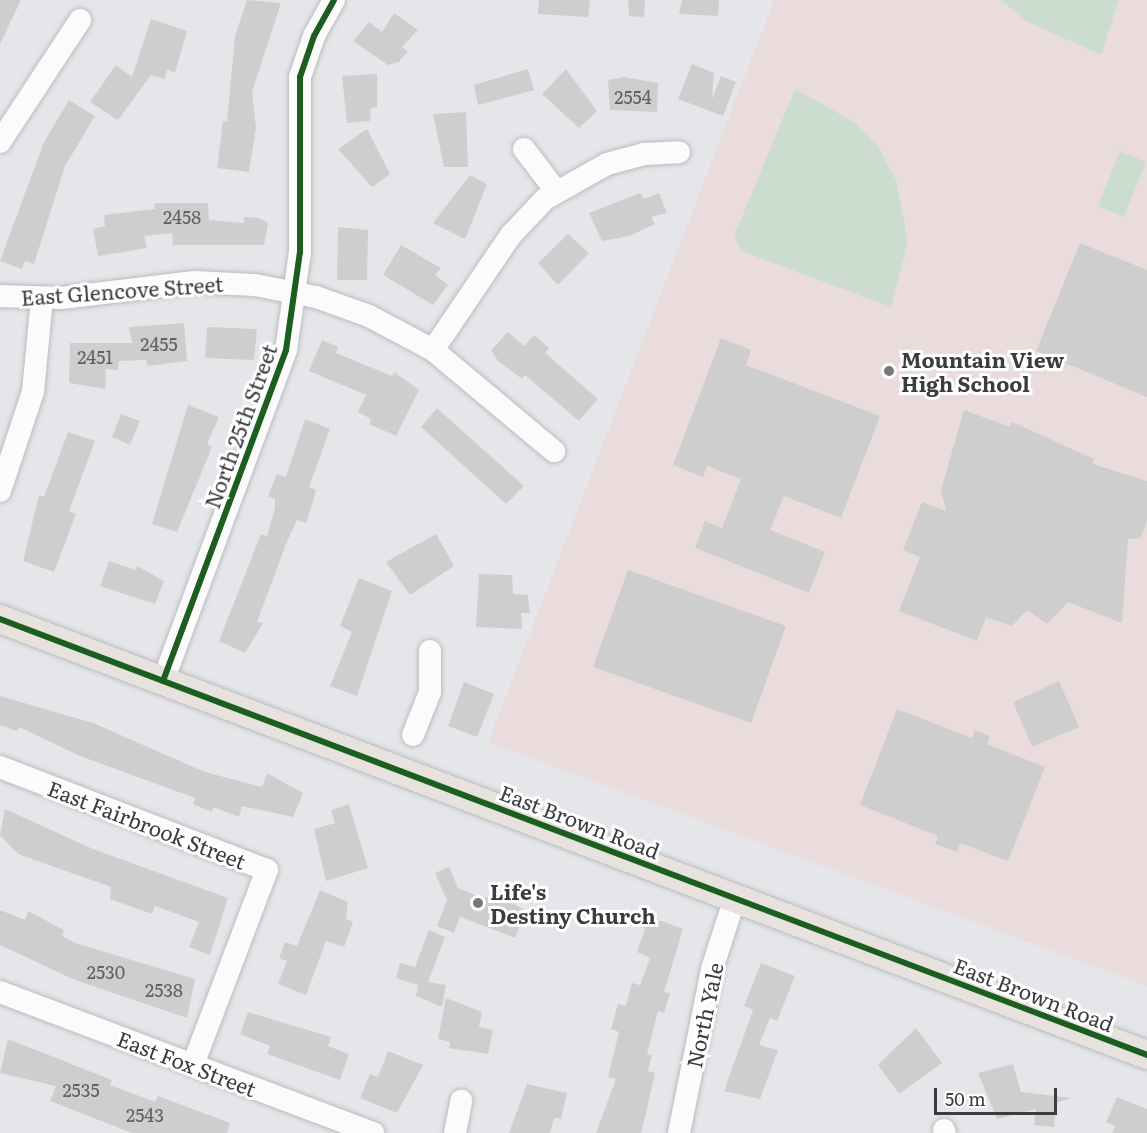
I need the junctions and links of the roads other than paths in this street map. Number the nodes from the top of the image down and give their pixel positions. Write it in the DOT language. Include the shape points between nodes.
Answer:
graph roads {
  1 [pos="334,0"];
  2 [pos="80,20"];
  3 [pos="0,142"];
  4 [pos="524,149"];
  5 [pos="679,152"];
  6 [pos="556,191"];
  7 [pos="297,292"];
  8 [pos="0,296"];
  9 [pos="42,299"];
  10 [pos="433,350"];
  11 [pos="554,451"];
  12 [pos="0,491"];
  13 [pos="0,619"];
  14 [pos="430,651"];
  15 [pos="163,681"];
  16 [pos="412,735"];
  17 [pos="0,767"];
  18 [pos="735,898"];
  19 [pos="0,992"];
  20 [pos="1147,1055"];
  21 [pos="193,1065"];
  22 [pos="461,1101"];
  23 [pos="329,1126"];
  24 [pos="373,1133"];
  25 [pos="455,1133"];
  26 [pos="679,1133"];
  1 -- 7 [label="street, North 25th Street" via="314,36 300,77"];
  2 -- 3 [label="street"];
  4 -- 6 [label="street"];
  5 -- 6 [label="street" via="625,158"];
  6 -- 10 [label="street" via="511,235"];
  7 -- 9 [label="street, East Glencove Street" via="194,282"];
  7 -- 10 [label="street, East Glencove Street" via="369,316"];
  7 -- 15 [label="street, North 25th Street" via="276,383"];
  8 -- 9 [label="street, East Glencove Street"];
  9 -- 12 [label="street" via="33,392"];
  10 -- 11 [label="street, East Glencove Street"];
  13 -- 15 [label="main road, East Brown Road"];
  14 -- 16 [label="street" via="430,692"];
  15 -- 18 [label="main road, East Brown Road"];
  17 -- 21 [label="street, East Fairbrook Street" via="267,870"];
  18 -- 20 [label="main road, East Brown Road"];
  18 -- 26 [label="street, North Yale" via="712,969"];
  19 -- 21 [label="street, East Fox Street"];
  21 -- 23 [label="street, East Fox Street"];
  22 -- 25 [label="street"];
  23 -- 24 [label="street, East Fox Street"];
}
